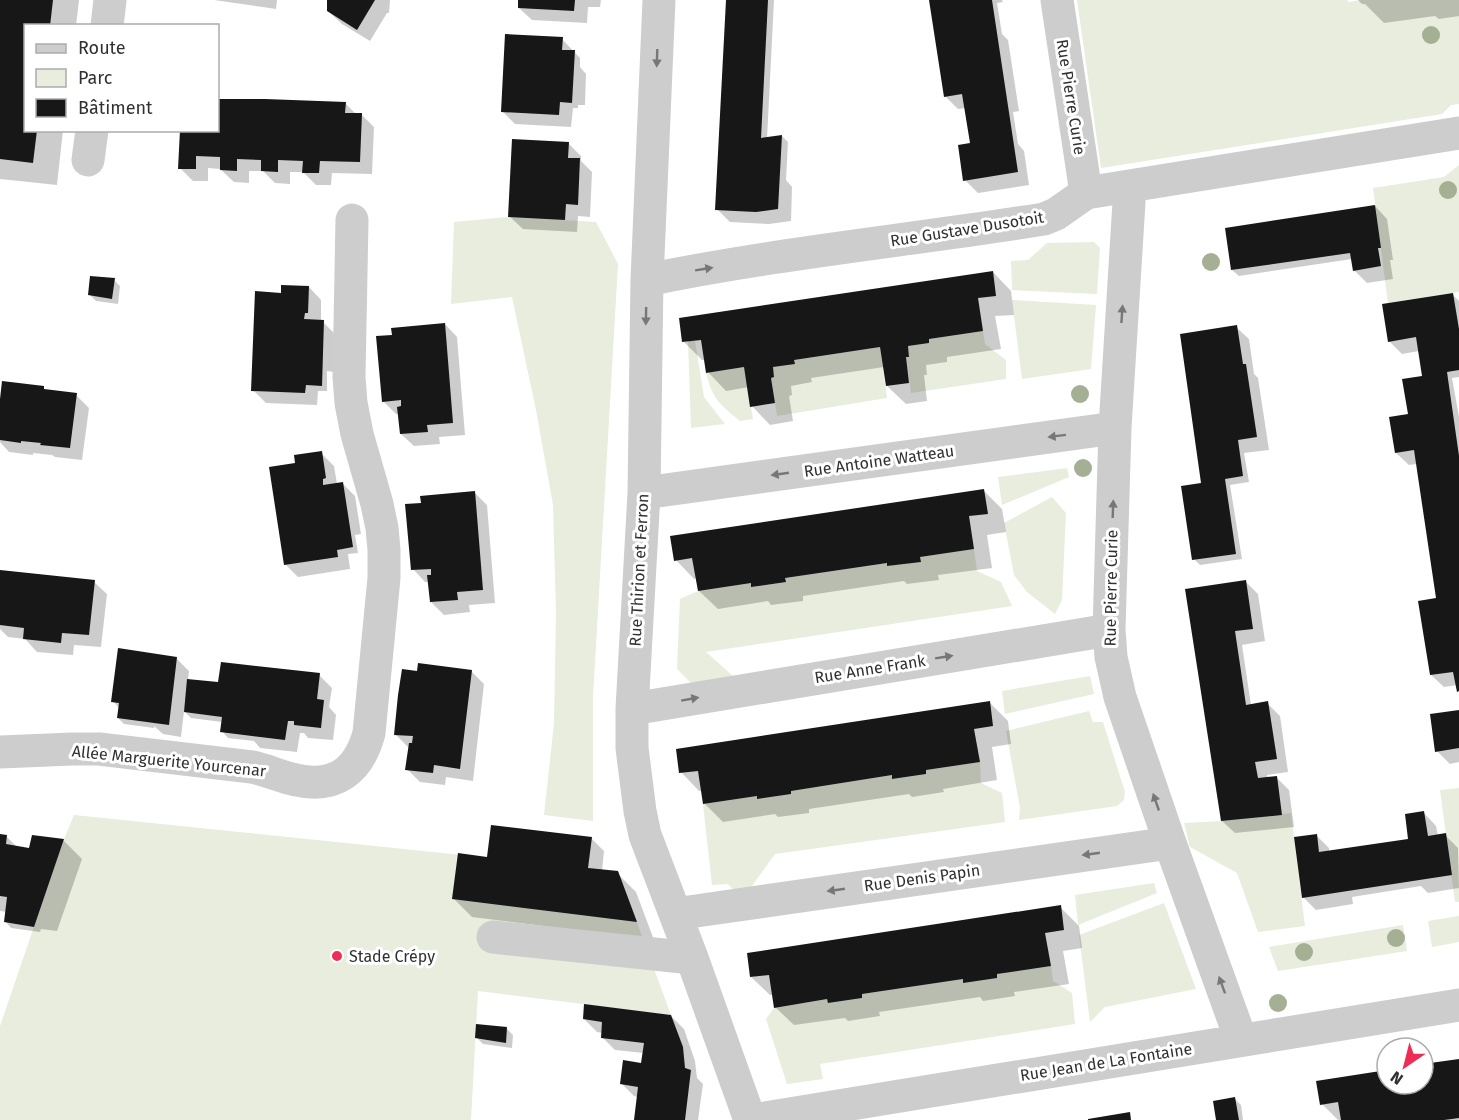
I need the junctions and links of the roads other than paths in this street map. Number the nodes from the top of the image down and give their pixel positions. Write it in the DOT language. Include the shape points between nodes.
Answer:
graph roads {
  1 [pos="110,0"];
  2 [pos="659,0"];
  3 [pos="1057,0"];
  4 [pos="107,24"];
  5 [pos="1459,133"];
  6 [pos="1130,186"];
  7 [pos="1086,193"];
  8 [pos="352,220"];
  9 [pos="647,280"];
  10 [pos="1115,428"];
  11 [pos="644,493"];
  12 [pos="1109,630"];
  13 [pos="632,709"];
  14 [pos="0,752"];
  15 [pos="1170,843"];
  16 [pos="675,914"];
  17 [pos="493,937"];
  18 [pos="692,958"];
  19 [pos="1459,1005"];
  20 [pos="1242,1040"];
  21 [pos="751,1120"];
  1 -- 4 [label="street"];
  2 -- 9 [label="street, Rue Thirion et Ferron, one-way"];
  3 -- 7 [label="street, Rue Pierre Curie"];
  5 -- 6 [label="street, Rue Gustave Dusotoit"];
  6 -- 7 [label="street, Rue Gustave Dusotoit"];
  10 -- 6 [label="street, Rue Pierre Curie, one-way"];
  9 -- 7 [label="street, Rue Gustave Dusotoit, one-way" via="757,260 1044,219"];
  8 -- 14 [label="street, Allée Marguerite Yourcenar" via="351,404 377,504 384,550 369,733 356,763 334,779 310,782 252,766 99,750"];
  9 -- 11 [label="street, Rue Thirion et Ferron, one-way"];
  10 -- 11 [label="street, Rue Antoine Watteau, one-way"];
  12 -- 10 [label="street, Rue Pierre Curie, one-way"];
  11 -- 13 [label="street, Rue Thirion et Ferron"];
  13 -- 12 [label="street, Rue Anne Frank, one-way"];
  15 -- 12 [label="street, Rue Pierre Curie, one-way" via="1120,697"];
  13 -- 16 [label="street, Rue Thirion et Ferron" via="632,748 645,835"];
  15 -- 16 [label="street, Rue Denis Papin, one-way"];
  20 -- 15 [label="street, Rue Pierre Curie, one-way"];
  16 -- 18 [label="street, Rue Thirion et Ferron"];
  17 -- 18 [label="street"];
  18 -- 21 [label="street, Rue Thirion et Ferron"];
  19 -- 20 [label="street, Rue Jean de La Fontaine"];
  20 -- 21 [label="street, Rue Jean de La Fontaine"];
}
